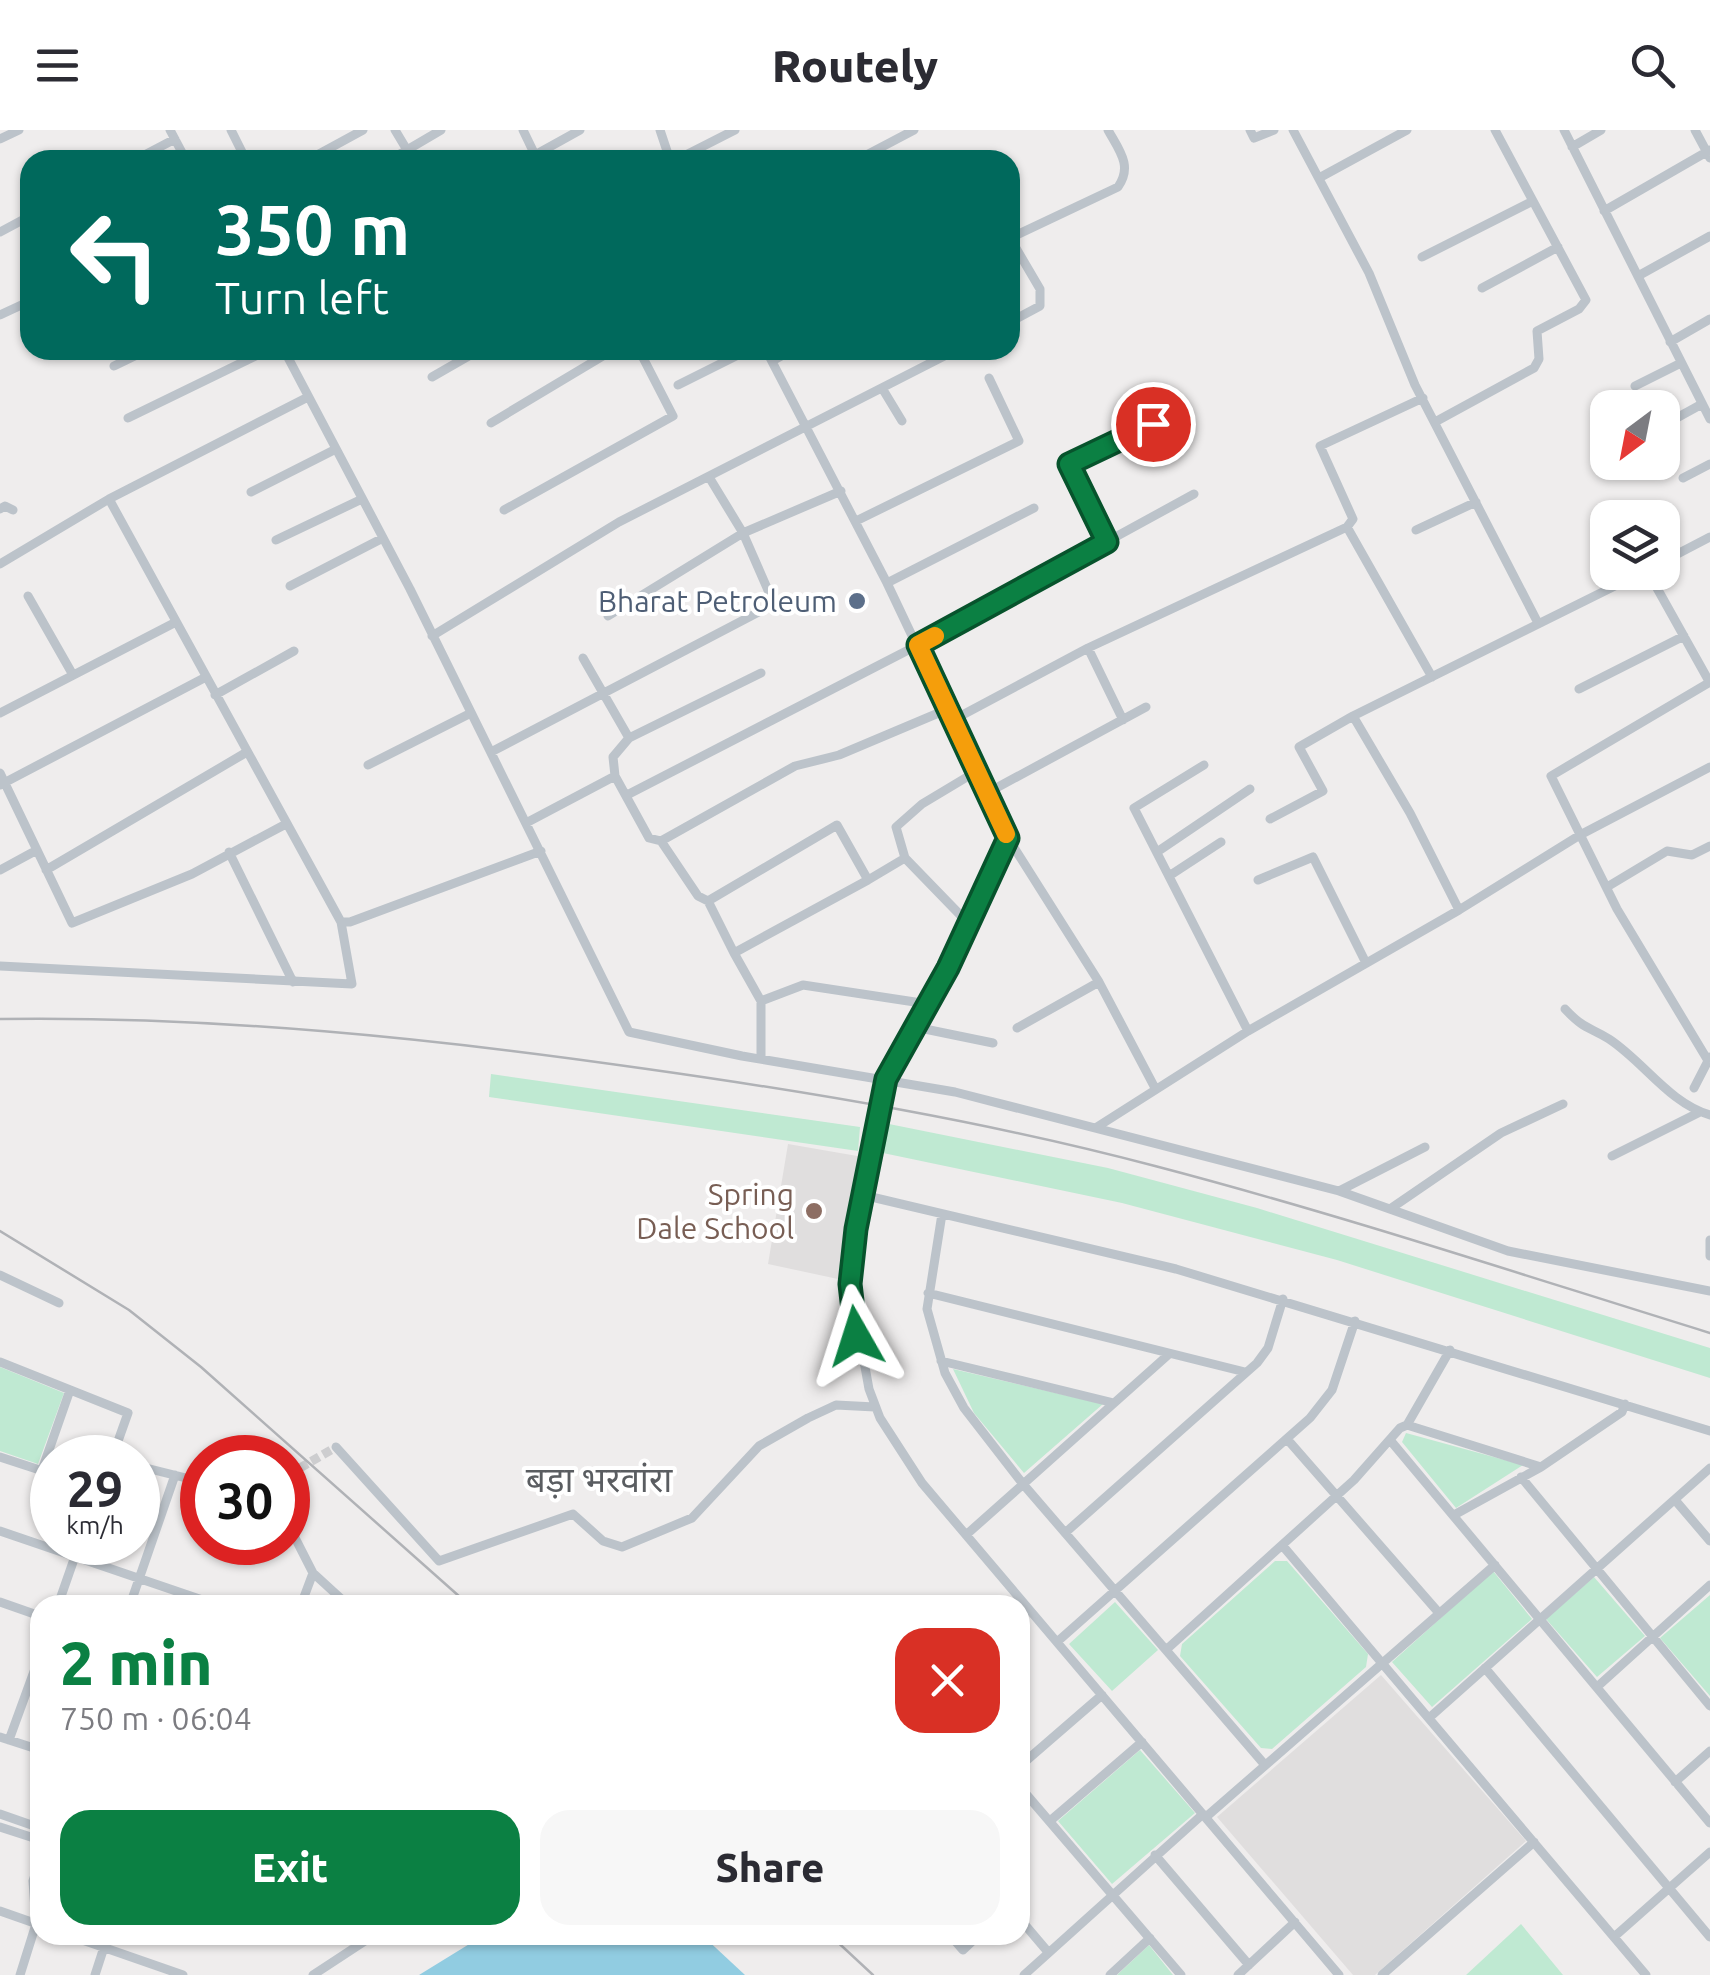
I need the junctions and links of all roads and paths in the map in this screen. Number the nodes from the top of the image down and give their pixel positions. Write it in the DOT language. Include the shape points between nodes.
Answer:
graph roads {
  1 [pos="19,130"];
  2 [pos="363,130"];
  3 [pos="395,130"];
  4 [pos="441,130"];
  5 [pos="580,130"];
  6 [pos="735,130"];
  7 [pos="914,130"];
  8 [pos="1108,130"];
  9 [pos="1250,130"];
  10 [pos="1274,130"];
  11 [pos="1294,130"];
  12 [pos="1407,130"];
  13 [pos="1495,130"];
  14 [pos="1564,130"];
  15 [pos="1601,130"];
  16 [pos="1695,130"];
  17 [pos="173,134"];
  18 [pos="0,139"];
  19 [pos="1572,147"];
  20 [pos="150,150"];
  21 [pos="326,150"];
  22 [pos="407,150"];
  23 [pos="545,150"];
  24 [pos="694,150"];
  25 [pos="876,150"];
  26 [pos="1709,153"];
  27 [pos="1319,178"];
  28 [pos="1533,201"];
  29 [pos="1604,210"];
  30 [pos="1020,233"];
  31 [pos="1710,236"];
  32 [pos="1558,247"];
  33 [pos="1020,255"];
  34 [pos="1422,256"];
  35 [pos="1638,276"];
  36 [pos="1482,288"];
  37 [pos="1020,317"];
  38 [pos="1710,319"];
  39 [pos="1670,342"];
  40 [pos="126,360"];
  41 [pos="247,360"];
  42 [pos="289,360"];
  43 [pos="462,360"];
  44 [pos="595,360"];
  45 [pos="644,360"];
  46 [pos="727,360"];
  47 [pos="937,360"];
  48 [pos="772,361"];
  49 [pos="1682,364"];
  50 [pos="114,366"];
  51 [pos="432,377"];
  52 [pos="990,378"];
  53 [pos="678,384"];
  54 [pos="1635,386"];
  55 [pos="882,388"];
  56 [pos="308,397"];
  57 [pos="1423,398"];
  58 [pos="1702,404"];
  59 [pos="1181,410"];
  60 [pos="1680,416"];
  61 [pos="128,418"];
  62 [pos="1710,419"];
  63 [pos="902,421"];
  64 [pos="491,422"];
  65 [pos="1435,422"];
  66 [pos="809,426"];
  67 [pos="336,449"];
  68 [pos="1710,464"];
  69 [pos="709,477"];
  70 [pos="1683,478"];
  71 [pos="841,491"];
  72 [pos="251,492"];
  73 [pos="1194,494"];
  74 [pos="108,499"];
  75 [pos="362,499"];
  76 [pos="1476,502"];
  77 [pos="1034,508"];
  78 [pos="0,509"];
  79 [pos="13,510"];
  80 [pos="504,510"];
  81 [pos="856,520"];
  82 [pos="1347,527"];
  83 [pos="1416,530"];
  84 [pos="743,532"];
  85 [pos="1710,537"];
  86 [pos="382,538"];
  87 [pos="276,540"];
  88 [pos="1107,542"];
  89 [pos="1680,553"];
  90 [pos="0,564"];
  91 [pos="888,582"];
  92 [pos="290,586"];
  93 [pos="1609,590"];
  94 [pos="1657,590"];
  95 [pos="28,596"];
  96 [pos="608,616"];
  97 [pos="176,622"];
  98 [pos="1538,624"];
  99 [pos="432,636"];
  100 [pos="1684,636"];
  101 [pos="918,645"];
  102 [pos="1088,648"];
  103 [pos="294,652"];
  104 [pos="583,658"];
  105 [pos="761,673"];
  106 [pos="73,675"];
  107 [pos="206,677"];
  108 [pos="1432,677"];
  109 [pos="1710,682"];
  110 [pos="1579,689"];
  111 [pos="603,693"];
  112 [pos="214,695"];
  113 [pos="1146,707"];
  114 [pos="948,709"];
  115 [pos="0,713"];
  116 [pos="471,713"];
  117 [pos="1353,716"];
  118 [pos="953,720"];
  119 [pos="1123,720"];
  120 [pos="629,738"];
  121 [pos="247,752"];
  122 [pos="490,752"];
  123 [pos="368,765"];
  124 [pos="1204,765"];
  125 [pos="1710,767"];
  126 [pos="977,771"];
  127 [pos="615,776"];
  128 [pos="2,781"];
  129 [pos="1250,789"];
  130 [pos="987,792"];
  131 [pos="627,795"];
  132 [pos="1270,819"];
  133 [pos="526,822"];
  134 [pos="286,824"];
  135 [pos="1580,835"];
  136 [pos="1008,838"];
  137 [pos="662,841"];
  138 [pos="1221,842"];
  139 [pos="1710,846"];
  140 [pos="37,850"];
  141 [pos="540,851"];
  142 [pos="229,852"];
  143 [pos="1156,852"];
  144 [pos="904,858"];
  145 [pos="0,870"];
  146 [pos="46,870"];
  147 [pos="1169,876"];
  148 [pos="868,880"];
  149 [pos="1258,880"];
  150 [pos="1606,887"];
  151 [pos="708,901"];
  152 [pos="1459,910"];
  153 [pos="341,922"];
  154 [pos="968,923"];
  155 [pos="734,953"];
  156 [pos="1366,964"];
  157 [pos="0,966"];
  158 [pos="292,982"];
  159 [pos="1099,982"];
  160 [pos="761,1002"];
  161 [pos="928,1004"];
  162 [pos="1565,1008"];
  163 [pos="915,1027"];
  164 [pos="1018,1028"];
  165 [pos="1248,1031"];
  166 [pos="993,1043"];
  167 [pos="1709,1058"];
  168 [pos="761,1060"];
  169 [pos="886,1079"];
  170 [pos="1155,1088"];
  171 [pos="1694,1088"];
  172 [pos="1562,1104"];
  173 [pos="1705,1113"];
  174 [pos="1097,1126"];
  175 [pos="1426,1147"];
  176 [pos="1612,1156"];
  177 [pos="1339,1191"];
  178 [pos="862,1196"];
  179 [pos="1390,1209"];
  180 [pos="942,1214"];
  181 [pos="1710,1240"];
  182 [pos="1710,1256"];
  183 [pos="0,1274"];
  184 [pos="1710,1291"];
  185 [pos="928,1293"];
  186 [pos="1284,1299"];
  187 [pos="59,1303"];
  188 [pos="1355,1321"];
  189 [pos="1450,1350"];
  190 [pos="1168,1355"];
  191 [pos="942,1361"];
  192 [pos="0,1362"];
  193 [pos="1245,1372"];
  194 [pos="70,1390"];
  195 [pos="1114,1403"];
  196 [pos="1625,1404"];
  197 [pos="876,1407"];
  198 [pos="1407,1425"];
  199 [pos="1710,1431"];
  200 [pos="57,1435"];
  201 [pos="120,1435"];
  202 [pos="1286,1440"];
  203 [pos="1390,1440"];
  204 [pos="336,1447"];
  205 [pos="0,1457"];
  206 [pos="30,1467"];
  207 [pos="1540,1467"];
  208 [pos="1710,1468"];
  209 [pos="160,1471"];
  210 [pos="175,1475"];
  211 [pos="180,1476"];
  212 [pos="1521,1478"];
  213 [pos="1023,1484"];
  214 [pos="1336,1496"];
  215 [pos="1674,1500"];
  216 [pos="1454,1515"];
  217 [pos="0,1531"];
  218 [pos="1065,1533"];
  219 [pos="966,1535"];
  220 [pos="1710,1540"];
  221 [pos="30,1541"];
  222 [pos="1282,1545"];
  223 [pos="1495,1564"];
  224 [pos="72,1565"];
  225 [pos="100,1565"];
  226 [pos="309,1565"];
  227 [pos="1594,1571"];
  228 [pos="313,1572"];
  229 [pos="140,1578"];
  230 [pos="1710,1586"];
  231 [pos="1114,1591"];
  232 [pos="62,1595"];
  233 [pos="134,1595"];
  234 [pos="183,1595"];
  235 [pos="305,1595"];
  236 [pos="337,1595"];
  237 [pos="1017,1595"];
  238 [pos="0,1602"];
  239 [pos="1030,1610"];
  240 [pos="30,1612"];
  241 [pos="1439,1613"];
  242 [pos="1540,1619"];
  243 [pos="1652,1637"];
  244 [pos="1057,1642"];
  245 [pos="1167,1649"];
  246 [pos="1383,1662"];
  247 [pos="1485,1668"];
  248 [pos="30,1678"];
  249 [pos="1596,1686"];
  250 [pos="1102,1695"];
  251 [pos="1710,1706"];
  252 [pos="1430,1718"];
  253 [pos="4,1738"];
  254 [pos="1142,1742"];
  255 [pos="30,1747"];
  256 [pos="1710,1752"];
  257 [pos="1030,1757"];
  258 [pos="1265,1765"];
  259 [pos="1676,1782"];
  260 [pos="1030,1799"];
  261 [pos="0,1814"];
  262 [pos="1204,1815"];
  263 [pos="1050,1822"];
  264 [pos="1710,1823"];
  265 [pos="30,1824"];
  266 [pos="0,1827"];
  267 [pos="30,1837"];
  268 [pos="1534,1842"];
  269 [pos="1710,1852"];
  270 [pos="1154,1855"];
  271 [pos="1669,1888"];
  272 [pos="1112,1892"];
  273 [pos="0,1912"];
  274 [pos="30,1922"];
  275 [pos="1295,1922"];
  276 [pos="1030,1931"];
  277 [pos="1614,1937"];
  278 [pos="1710,1937"];
  279 [pos="1150,1938"];
  280 [pos="31,1945"];
  281 [pos="96,1945"];
  282 [pos="105,1945"];
  283 [pos="353,1945"];
  284 [pos="104,1948"];
  285 [pos="1048,1952"];
  286 [pos="1249,1965"];
  287 [pos="1332,1966"];
  288 [pos="20,1975"];
  289 [pos="95,1975"];
  290 [pos="183,1975"];
  291 [pos="313,1975"];
  292 [pos="1024,1975"];
  293 [pos="1110,1975"];
  294 [pos="1180,1975"];
  295 [pos="1238,1975"];
  296 [pos="1322,1975"];
  297 [pos="1339,1975"];
  298 [pos="1382,1975"];
  299 [pos="1646,1975"];
  1 -- 18 [label="street"];
  2 -- 21 [label="street"];
  3 -- 22 [label="street"];
  4 -- 22 [label="street"];
  5 -- 23 [label="street"];
  6 -- 24 [label="street"];
  7 -- 25 [label="street"];
  8 -- 30 [label="street" via="1125,163 1118,187"];
  9 -- 10 [label="street" via="1254,138"];
  11 -- 27 [label="street"];
  12 -- 27 [label="street"];
  13 -- 28 [label="street"];
  14 -- 19 [label="street"];
  15 -- 19 [label="street"];
  16 -- 26 [label="street"];
  17 -- 20 [label="street"];
  19 -- 29 [label="street"];
  26 -- 29 [label="street"];
  27 -- 57 [label="street"];
  28 -- 32 [label="street"];
  28 -- 34 [label="street"];
  29 -- 35 [label="street"];
  31 -- 35 [label="street"];
  32 -- 36 [label="street"];
  32 -- 65 [label="street" via="1586,294 1584,305 1537,331 1534,368"];
  33 -- 37 [label="street" via="1040,289 1040,306"];
  35 -- 39 [label="street"];
  38 -- 39 [label="street"];
  39 -- 49 [label="street"];
  40 -- 50 [label="street"];
  41 -- 61 [label="street"];
  42 -- 56 [label="street"];
  43 -- 51 [label="street"];
  44 -- 64 [label="street"];
  45 -- 80 [label="street" via="673,416"];
  46 -- 53 [label="street"];
  47 -- 55 [label="street"];
  48 -- 66 [label="street"];
  49 -- 54 [label="street"];
  49 -- 58 [label="street"];
  52 -- 81 [label="street" via="1018,442"];
  55 -- 63 [label="street"];
  55 -- 66 [label="street"];
  56 -- 67 [label="street"];
  56 -- 74 [label="street"];
  57 -- 65 [label="street"];
  57 -- 82 [label="street" via="1320,446 1350,507"];
  58 -- 60 [label="street"];
  58 -- 62 [label="street"];
  59 -- 88 [label="street" via="1069,464"];
  65 -- 76 [label="street"];
  66 -- 69 [label="street"];
  66 -- 71 [label="street"];
  67 -- 72 [label="street"];
  67 -- 75 [label="street"];
  68 -- 70 [label="street"];
  69 -- 84 [label="street"];
  69 -- 99 [label="street" via="619,522"];
  71 -- 81 [label="street"];
  71 -- 84 [label="street"];
  73 -- 88 [label="street"];
  74 -- 90 [label="street"];
  74 -- 97 [label="street"];
  75 -- 86 [label="street"];
  75 -- 87 [label="street"];
  76 -- 83 [label="street"];
  76 -- 98 [label="street"];
  77 -- 91 [label="street"];
  78 -- 79 [label="street"];
  81 -- 91 [label="street"];
  82 -- 102 [label="street"];
  82 -- 108 [label="street"];
  84 -- 96 [label="street"];
  84 -- 111 [label="street" via="774,604"];
  85 -- 89 [label="street"];
  86 -- 92 [label="street"];
  86 -- 99 [label="street"];
  88 -- 101 [label="street"];
  91 -- 101 [label="street"];
  93 -- 98 [label="street"];
  94 -- 100 [label="street"];
  95 -- 106 [label="street"];
  97 -- 106 [label="street"];
  97 -- 107 [label="street"];
  98 -- 108 [label="street"];
  99 -- 116 [label="street"];
  100 -- 109 [label="street"];
  100 -- 110 [label="street"];
  101 -- 114 [label="street"];
  101 -- 131 [label="street"];
  102 -- 118 [label="street"];
  102 -- 119 [label="street"];
  103 -- 112 [label="street"];
  104 -- 111 [label="street"];
  105 -- 120 [label="street"];
  106 -- 115 [label="street"];
  107 -- 112 [label="street"];
  107 -- 128 [label="street"];
  108 -- 117 [label="street"];
  109 -- 135 [label="street" via="1551,776"];
  111 -- 120 [label="street"];
  111 -- 122 [label="street"];
  112 -- 121 [label="street"];
  113 -- 119 [label="street"];
  114 -- 118 [label="street"];
  114 -- 137 [label="street" via="796,766"];
  116 -- 122 [label="street"];
  116 -- 123 [label="street"];
  117 -- 132 [label="street" via="1299,747 1323,791"];
  117 -- 152 [label="street"];
  118 -- 126 [label="street"];
  119 -- 130 [label="street"];
  120 -- 127 [label="street" via="613,757"];
  121 -- 134 [label="street"];
  121 -- 146 [label="street"];
  122 -- 133 [label="street"];
  124 -- 143 [label="street" via="1134,808"];
  125 -- 135 [label="street"];
  126 -- 130 [label="street"];
  126 -- 144 [label="street" via="896,827"];
  127 -- 131 [label="street"];
  127 -- 133 [label="street"];
  128 -- 140 [label="street"];
  129 -- 143 [label="street"];
  130 -- 136 [label="street"];
  131 -- 137 [label="street" via="649,838"];
  133 -- 141 [label="street"];
  134 -- 142 [label="street"];
  134 -- 153 [label="street"];
  135 -- 150 [label="street"];
  135 -- 152 [label="street"];
  136 -- 154 [label="street"];
  136 -- 159 [label="street"];
  137 -- 151 [label="street"];
  138 -- 147 [label="street"];
  139 -- 150 [label="street" via="1692,855 1667,852"];
  140 -- 145 [label="street"];
  140 -- 146 [label="street"];
  141 -- 153 [label="street"];
  141 -- 168 [label="street" via="629,1032"];
  142 -- 146 [label="street" via="72,923"];
  142 -- 158 [label="street"];
  143 -- 147 [label="street"];
  144 -- 148 [label="street"];
  144 -- 154 [label="street"];
  147 -- 165 [label="street"];
  148 -- 151 [label="street" via="837,824"];
  148 -- 155 [label="street"];
  149 -- 156 [label="street" via="1313,857"];
  150 -- 167 [label="street"];
  151 -- 155 [label="street"];
  152 -- 156 [label="street"];
  153 -- 158 [label="street" via="352,984"];
  154 -- 161 [label="street"];
  155 -- 160 [label="street"];
  156 -- 165 [label="street"];
  157 -- 158 [label="street"];
  159 -- 164 [label="street"];
  159 -- 170 [label="street"];
  160 -- 161 [label="street" via="803,985"];
  160 -- 168 [label="street"];
  161 -- 163 [label="street"];
  162 -- 173 [label="street"];
  163 -- 166 [label="street"];
  163 -- 169 [label="street"];
  165 -- 170 [label="street"];
  167 -- 171 [label="street"];
  168 -- 169 [label="street"];
  169 -- 174 [label="street"];
  169 -- 178 [label="street"];
  170 -- 174 [label="street"];
  172 -- 179 [label="street" via="1501,1133"];
  173 -- 176 [label="street"];
  174 -- 177 [label="street"];
  175 -- 177 [label="street"];
  177 -- 179 [label="street"];
  178 -- 180 [label="street"];
  178 -- 197 [label="street" via="850,1284"];
  179 -- 184 [label="street" via="1508,1251"];
  180 -- 185 [label="street"];
  180 -- 186 [label="street"];
  181 -- 182 [label="street"];
  183 -- 187 [label="street"];
  185 -- 190 [label="street"];
  185 -- 191 [label="street"];
  186 -- 188 [label="street"];
  186 -- 193 [label="street" via="1268,1348"];
  188 -- 189 [label="street"];
  188 -- 202 [label="street" via="1332,1390"];
  189 -- 196 [label="street"];
  189 -- 198 [label="street"];
  190 -- 193 [label="street"];
  190 -- 195 [label="street"];
  191 -- 195 [label="street"];
  191 -- 213 [label="street" via="964,1408"];
  192 -- 194 [label="street"];
  193 -- 218 [label="street"];
  194 -- 200 [label="street"];
  194 -- 201 [label="street" via="128,1413"];
  195 -- 213 [label="street"];
  196 -- 199 [label="street"];
  196 -- 207 [label="street"];
  197 -- 204 [label="street" via="836,1405 808,1418 759,1446 692,1518 622,1548 603,1542 573,1514 439,1561"];
  197 -- 219 [label="street" via="899,1451"];
  198 -- 203 [label="street"];
  198 -- 207 [label="street"];
  202 -- 214 [label="street"];
  202 -- 231 [label="street"];
  203 -- 214 [label="street"];
  203 -- 216 [label="street"];
  205 -- 206 [label="street"];
  207 -- 212 [label="street"];
  208 -- 215 [label="street"];
  209 -- 210 [label="street"];
  210 -- 211 [label="street"];
  210 -- 229 [label="street"];
  212 -- 216 [label="street"];
  212 -- 227 [label="street"];
  213 -- 218 [label="street"];
  213 -- 219 [label="street"];
  214 -- 222 [label="street"];
  214 -- 241 [label="street"];
  215 -- 220 [label="street"];
  215 -- 227 [label="street"];
  216 -- 223 [label="street"];
  217 -- 221 [label="street"];
  218 -- 231 [label="street"];
  219 -- 237 [label="street"];
  222 -- 245 [label="street"];
  222 -- 246 [label="street"];
  223 -- 241 [label="street"];
  223 -- 242 [label="street"];
  224 -- 232 [label="street"];
  225 -- 229 [label="street"];
  226 -- 228 [label="street"];
  227 -- 242 [label="street"];
  227 -- 243 [label="street"];
  228 -- 235 [label="street"];
  228 -- 236 [label="street"];
  229 -- 233 [label="street"];
  229 -- 234 [label="street"];
  230 -- 243 [label="street"];
  231 -- 244 [label="street"];
  231 -- 245 [label="street"];
  238 -- 240 [label="street"];
  239 -- 244 [label="street"];
  241 -- 246 [label="street"];
  242 -- 247 [label="street"];
  242 -- 249 [label="street"];
  243 -- 249 [label="street"];
  243 -- 251 [label="street"];
  244 -- 250 [label="street"];
  245 -- 258 [label="street"];
  246 -- 252 [label="street"];
  246 -- 258 [label="street"];
  247 -- 252 [label="street"];
  247 -- 271 [label="street"];
  248 -- 253 [label="street"];
  249 -- 259 [label="street"];
  250 -- 254 [label="street"];
  250 -- 257 [label="street"];
  252 -- 268 [label="street"];
  253 -- 255 [label="street"];
  254 -- 262 [label="street"];
  254 -- 263 [label="street"];
  256 -- 259 [label="street"];
  258 -- 262 [label="street"];
  259 -- 264 [label="street"];
  260 -- 263 [label="street"];
  261 -- 265 [label="street"];
  262 -- 270 [label="street"];
  262 -- 275 [label="street"];
  263 -- 272 [label="street"];
  266 -- 267 [label="street"];
  268 -- 277 [label="street"];
  268 -- 298 [label="street"];
  269 -- 271 [label="street"];
  270 -- 272 [label="street"];
  270 -- 286 [label="street"];
  271 -- 277 [label="street"];
  271 -- 278 [label="street"];
  272 -- 279 [label="street"];
  272 -- 285 [label="street"];
  273 -- 274 [label="street"];
  275 -- 286 [label="street"];
  275 -- 287 [label="street"];
  276 -- 285 [label="street"];
  277 -- 299 [label="street"];
  279 -- 293 [label="street"];
  279 -- 294 [label="street"];
  280 -- 288 [label="street"];
  281 -- 284 [label="street"];
  282 -- 284 [label="street"];
  283 -- 291 [label="street"];
  284 -- 289 [label="street"];
  284 -- 290 [label="street"];
  285 -- 292 [label="street"];
  286 -- 295 [label="street"];
  287 -- 296 [label="street"];
  287 -- 297 [label="street"];
}
